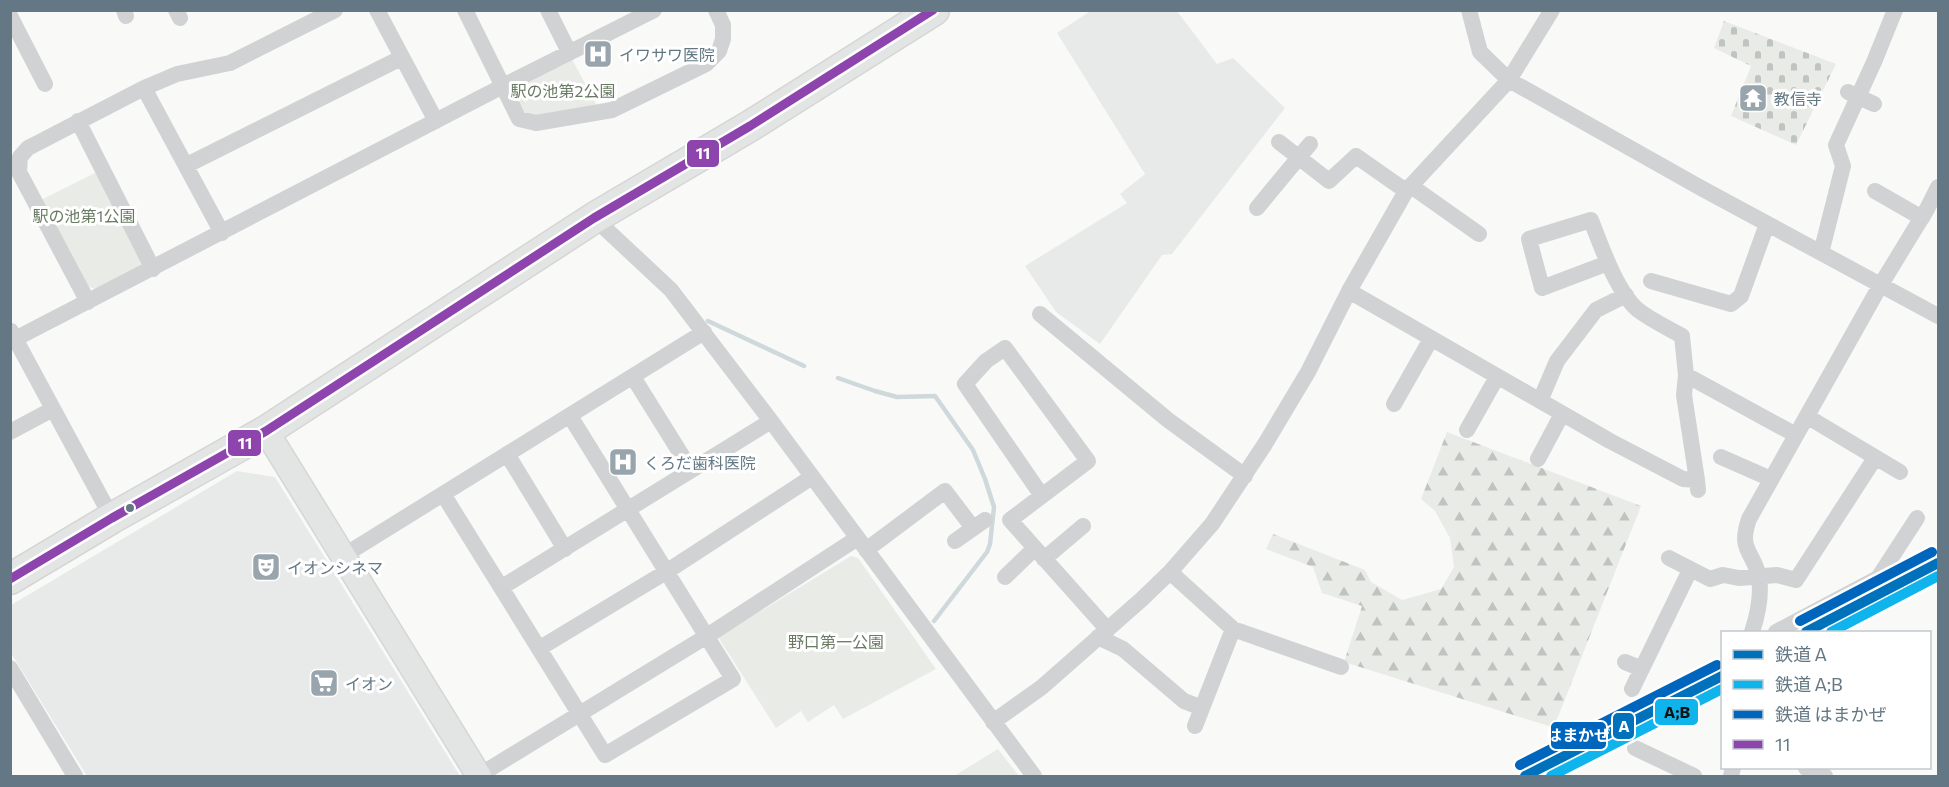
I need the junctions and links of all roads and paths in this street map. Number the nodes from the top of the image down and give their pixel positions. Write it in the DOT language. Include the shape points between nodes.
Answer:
graph roads {
  1 [pos="335,10"];
  2 [pos="377,10"];
  3 [pos="465,10"];
  4 [pos="548,10"];
  5 [pos="654,10"];
  6 [pos="716,10"];
  7 [pos="934,10"];
  8 [pos="1469,10"];
  9 [pos="1552,10"];
  10 [pos="1895,10"];
  11 [pos="635,15"];
  12 [pos="10,16"];
  13 [pos="569,52"];
  14 [pos="401,58"];
  15 [pos="1509,80"];
  16 [pos="45,84"];
  17 [pos="503,86"];
  18 [pos="144,88"];
  19 [pos="78,121"];
  20 [pos="436,121"];
  21 [pos="1279,142"];
  22 [pos="1310,144"];
  23 [pos="1299,158"];
  24 [pos="187,165"];
  25 [pos="1938,187"];
  26 [pos="1408,188"];
  27 [pos="1875,191"];
  28 [pos="1257,208"];
  29 [pos="1929,214"];
  30 [pos="594,218"];
  31 [pos="1767,224"];
  32 [pos="222,233"];
  33 [pos="1479,234"];
  34 [pos="1821,253"];
  35 [pos="1608,263"];
  36 [pos="153,268"];
  37 [pos="1651,281"];
  38 [pos="1880,286"];
  39 [pos="1349,291"];
  40 [pos="1626,295"];
  41 [pos="88,302"];
  42 [pos="1040,314"];
  43 [pos="1938,316"];
  44 [pos="704,332"];
  45 [pos="13,335"];
  46 [pos="1431,339"];
  47 [pos="1686,375"];
  48 [pos="633,377"];
  49 [pos="1497,377"];
  50 [pos="1540,401"];
  51 [pos="1394,404"];
  52 [pos="53,409"];
  53 [pos="1562,414"];
  54 [pos="570,416"];
  55 [pos="1808,417"];
  56 [pos="771,421"];
  57 [pos="1467,430"];
  58 [pos="266,431"];
  59 [pos="10,432"];
  60 [pos="1796,435"];
  61 [pos="507,454"];
  62 [pos="1721,457"];
  63 [pos="1875,458"];
  64 [pos="1538,459"];
  65 [pos="691,470"];
  66 [pos="1900,472"];
  67 [pos="1245,476"];
  68 [pos="812,477"];
  69 [pos="1771,479"];
  70 [pos="443,494"];
  71 [pos="1042,496"];
  72 [pos="628,510"];
  73 [pos="112,518"];
  74 [pos="1917,518"];
  75 [pos="1083,526"];
  76 [pos="954,541"];
  77 [pos="861,544"];
  78 [pos="565,549"];
  79 [pos="1039,554"];
  80 [pos="343,556"];
  81 [pos="1669,558"];
  82 [pos="1690,570"];
  83 [pos="666,572"];
  84 [pos="1170,572"];
  85 [pos="1758,576"];
  86 [pos="1005,577"];
  87 [pos="10,579"];
  88 [pos="502,587"];
  89 [pos="1233,629"];
  90 [pos="1753,631"];
  91 [pos="1780,631"];
  92 [pos="1103,633"];
  93 [pos="706,636"];
  94 [pos="540,648"];
  95 [pos="1625,662"];
  96 [pos="1341,667"];
  97 [pos="10,668"];
  98 [pos="1642,669"];
  99 [pos="1632,689"];
  100 [pos="1202,708"];
  101 [pos="580,715"];
  102 [pos="993,722"];
  103 [pos="1196,726"];
  104 [pos="1635,748"];
  105 [pos="1808,769"];
  106 [pos="479,776"];
  107 [pos="75,777"];
  108 [pos="1034,777"];
  109 [pos="1694,777"];
  110 [pos="1825,777"];
  1 -- 18 [label="street" via="230,63 177,74"];
  2 -- 14 [label="street"];
  3 -- 17 [label="street"];
  4 -- 13 [label="street"];
  5 -- 11 [label="street"];
  6 -- 17 [label="street" via="723,25 723,39 719,51 706,64 612,110 536,123 519,119"];
  7 -- 30 [label="highway"];
  8 -- 15 [label="street" via="1480,52"];
  9 -- 15 [label="street"];
  10 -- 34 [label="street" via="1860,98 1836,145 1843,166"];
  11 -- 13 [label="street"];
  12 -- 16 [label="street"];
  13 -- 17 [label="street"];
  14 -- 20 [label="street"];
  14 -- 24 [label="street"];
  15 -- 26 [label="street"];
  15 -- 31 [label="street"];
  17 -- 20 [label="street"];
  18 -- 19 [label="street"];
  18 -- 24 [label="street"];
  19 -- 36 [label="street"];
  19 -- 41 [label="street" via="28,147 20,157 19,172"];
  20 -- 32 [label="street"];
  21 -- 23 [label="street"];
  22 -- 23 [label="street"];
  23 -- 26 [label="street" via="1329,180 1356,156"];
  23 -- 28 [label="street"];
  24 -- 32 [label="street"];
  25 -- 29 [label="street"];
  26 -- 33 [label="street"];
  26 -- 39 [label="street"];
  27 -- 29 [label="street"];
  29 -- 38 [label="street"];
  30 -- 44 [label="street" via="671,290"];
  30 -- 58 [label="highway"];
  31 -- 34 [label="street"];
  31 -- 37 [label="street" via="1741,297 1731,304"];
  32 -- 36 [label="street"];
  34 -- 38 [label="street"];
  35 -- 35 [label="street" via="1591,220 1529,239 1542,288"];
  35 -- 40 [label="street"];
  36 -- 41 [label="street"];
  38 -- 43 [label="street"];
  38 -- 55 [label="street"];
  39 -- 46 [label="street"];
  39 -- 67 [label="street" via="1308,372"];
  40 -- 47 [label="street" via="1638,309 1682,336"];
  40 -- 50 [label="street" via="1596,310 1557,361"];
  41 -- 45 [label="street"];
  42 -- 67 [label="street" via="1168,420"];
  44 -- 48 [label="street"];
  44 -- 56 [label="street"];
  45 -- 52 [label="street"];
  46 -- 49 [label="street"];
  46 -- 51 [label="street"];
  47 -- 53 [label="street" via="1684,395 1698,486"];
  47 -- 60 [label="street"];
  48 -- 54 [label="street"];
  48 -- 65 [label="street"];
  49 -- 50 [label="street"];
  49 -- 57 [label="street"];
  50 -- 53 [label="street"];
  52 -- 59 [label="street"];
  52 -- 73 [label="street"];
  53 -- 64 [label="street"];
  54 -- 61 [label="street"];
  54 -- 72 [label="street"];
  55 -- 60 [label="street"];
  55 -- 63 [label="street"];
  56 -- 65 [label="street"];
  56 -- 68 [label="street"];
  58 -- 73 [label="highway"];
  58 -- 80 [label="street"];
  60 -- 69 [label="street"];
  61 -- 70 [label="street"];
  61 -- 78 [label="street"];
  62 -- 69 [label="street"];
  63 -- 66 [label="street"];
  63 -- 85 [label="street" via="1796,580"];
  65 -- 72 [label="street"];
  67 -- 84 [label="street" via="1212,524"];
  68 -- 77 [label="street"];
  68 -- 83 [label="street"];
  69 -- 85 [label="street" via="1744,532"];
  70 -- 80 [label="street"];
  70 -- 88 [label="street"];
  71 -- 71 [label="street" via="1088,461 1005,348 986,361 965,384"];
  71 -- 79 [label="street" via="1010,520"];
  72 -- 78 [label="street"];
  72 -- 83 [label="street"];
  73 -- 87 [label="highway"];
  74 -- 91 [label="street" via="1878,578"];
  75 -- 79 [label="street"];
  76 -- 77 [label="street" via="979,524 945,491"];
  77 -- 93 [label="street"];
  77 -- 102 [label="street"];
  78 -- 88 [label="street"];
  79 -- 86 [label="street"];
  79 -- 92 [label="street"];
  80 -- 106 [label="street"];
  81 -- 82 [label="street"];
  82 -- 85 [label="street" via="1710,579 1723,575 1739,579"];
  82 -- 98 [label="street"];
  83 -- 93 [label="street"];
  83 -- 94 [label="street"];
  84 -- 89 [label="street"];
  84 -- 92 [label="street"];
  85 -- 90 [label="street" via="1760,607"];
  88 -- 94 [label="street"];
  89 -- 96 [label="street"];
  89 -- 100 [label="street"];
  92 -- 100 [label="street" via="1184,701"];
  92 -- 102 [label="street" via="1042,687"];
  93 -- 101 [label="street"];
  93 -- 101 [label="street" via="733,679 605,755"];
  94 -- 101 [label="street"];
  95 -- 98 [label="street"];
  97 -- 107 [label="street"];
  98 -- 99 [label="street"];
  100 -- 103 [label="street"];
  101 -- 106 [label="street"];
  102 -- 108 [label="street"];
  104 -- 109 [label="street"];
  105 -- 110 [label="street"];
}
